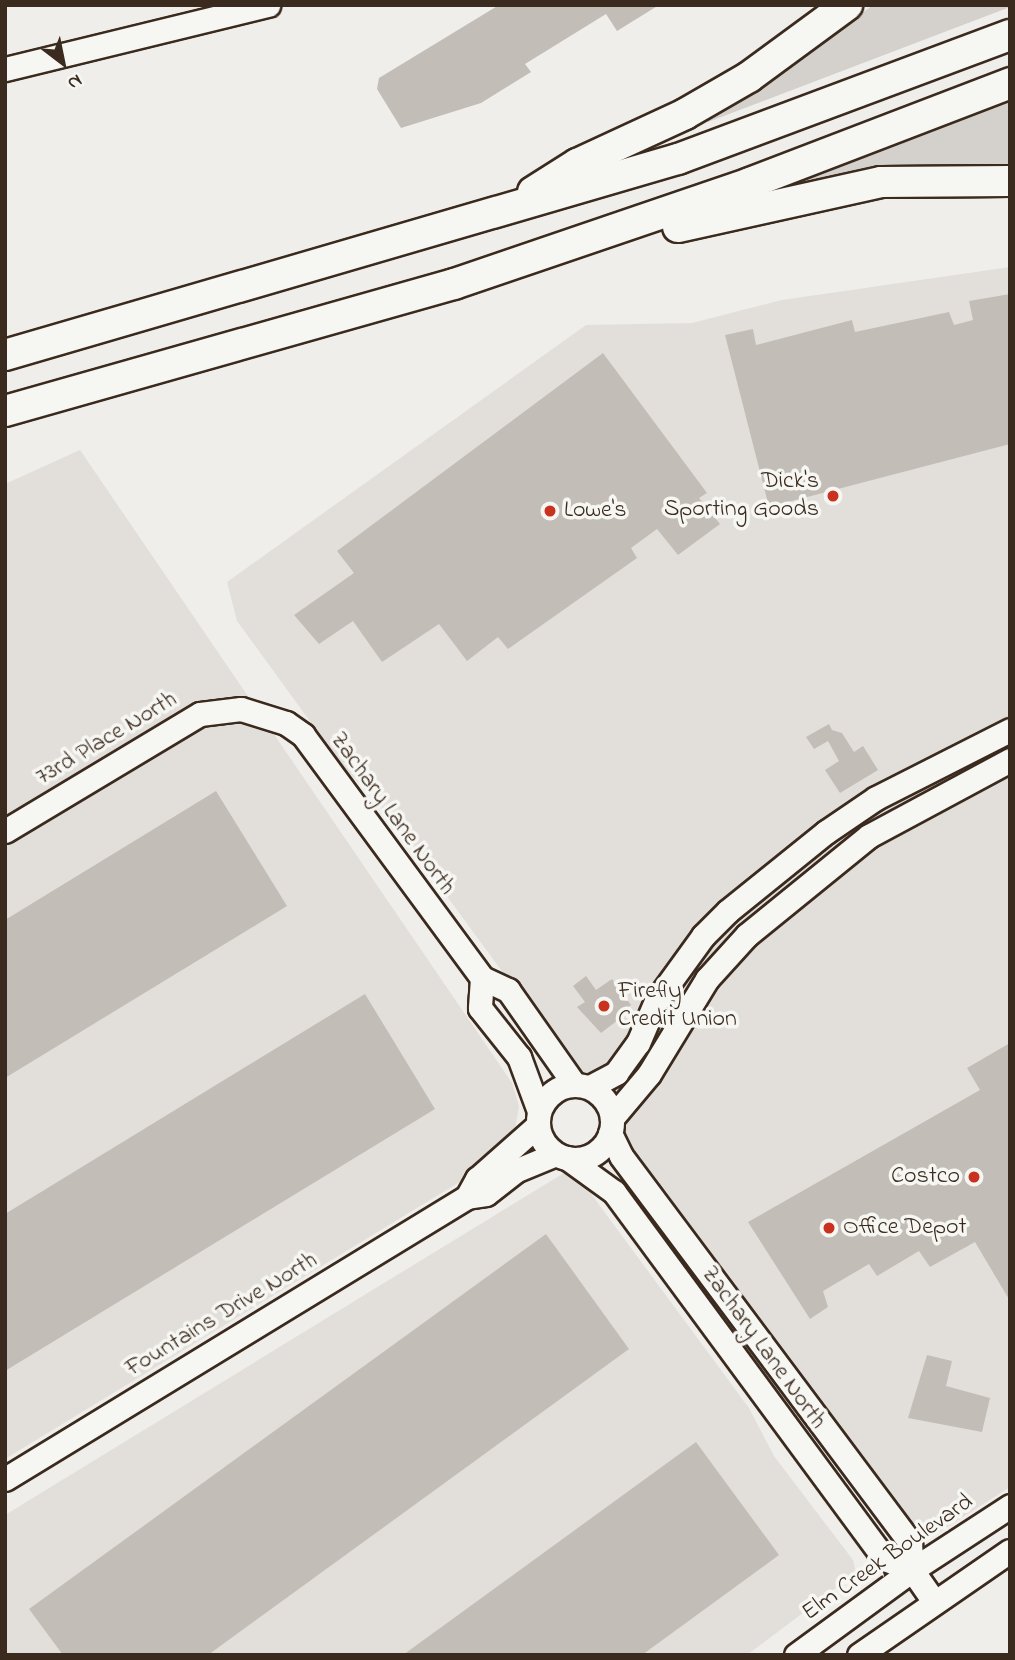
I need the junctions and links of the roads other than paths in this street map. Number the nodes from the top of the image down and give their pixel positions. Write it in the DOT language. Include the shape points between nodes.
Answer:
graph roads {
  1 [pos="268,5"];
  2 [pos="848,5"];
  3 [pos="1010,35"];
  4 [pos="5,69"];
  5 [pos="1010,83"];
  6 [pos="1010,181"];
  7 [pos="505,211"];
  8 [pos="454,284"];
  9 [pos="5,355"];
  10 [pos="5,411"];
  11 [pos="241,709"];
  12 [pos="1010,730"];
  13 [pos="1010,760"];
  14 [pos="5,831"];
  15 [pos="482,978"];
  16 [pos="582,1086"];
  17 [pos="538,1119"];
  18 [pos="611,1126"];
  19 [pos="561,1156"];
  20 [pos="467,1197"];
  21 [pos="5,1479"];
  22 [pos="1010,1506"];
  23 [pos="1010,1550"];
  24 [pos="912,1570"];
  25 [pos="933,1600"];
  26 [pos="796,1655"];
  27 [pos="859,1655"];
  1 -- 4 [label="street"];
  2 -- 7 [label="highway" via="749,77 685,114 577,164"];
  3 -- 7 [label="highway" via="678,159"];
  5 -- 8 [label="highway" via="738,187"];
  6 -- 8 [label="highway" via="920,178 837,189"];
  7 -- 9 [label="highway"];
  8 -- 10 [label="highway"];
  11 -- 14 [label="street, 73rd Place North" via="189,719"];
  11 -- 15 [label="street, Zachary Lane North" via="267,715 303,735"];
  12 -- 16 [label="street" via="876,798 728,911 703,936 656,1001 638,1043 615,1073"];
  13 -- 18 [label="street" via="869,836 747,934 707,979"];
  15 -- 16 [label="street, Zachary Lane North" via="508,990"];
  15 -- 17 [label="street" via="480,1008 519,1057"];
  16 -- 17 [label="street" via="552,1092"];
  16 -- 18 [label="street" via="605,1100"];
  17 -- 19 [label="street" via="547,1147"];
  17 -- 20 [label="street, Fountains Drive North" via="477,1178"];
  18 -- 19 [label="street" via="598,1151"];
  18 -- 24 [label="street, Zachary Lane North" via="621,1156 910,1542"];
  19 -- 20 [label="street, Fountains Drive North" via="514,1171 486,1194"];
  19 -- 24 [label="street, Zachary Lane North" via="614,1192 885,1559"];
  20 -- 21 [label="street, Fountains Drive North"];
  22 -- 24 [label="street, Elm Creek Boulevard"];
  23 -- 25 [label="street"];
  24 -- 25 [label="street, Zachary Lane North"];
  24 -- 26 [label="street, Elm Creek Boulevard"];
  25 -- 27 [label="street"];
}
